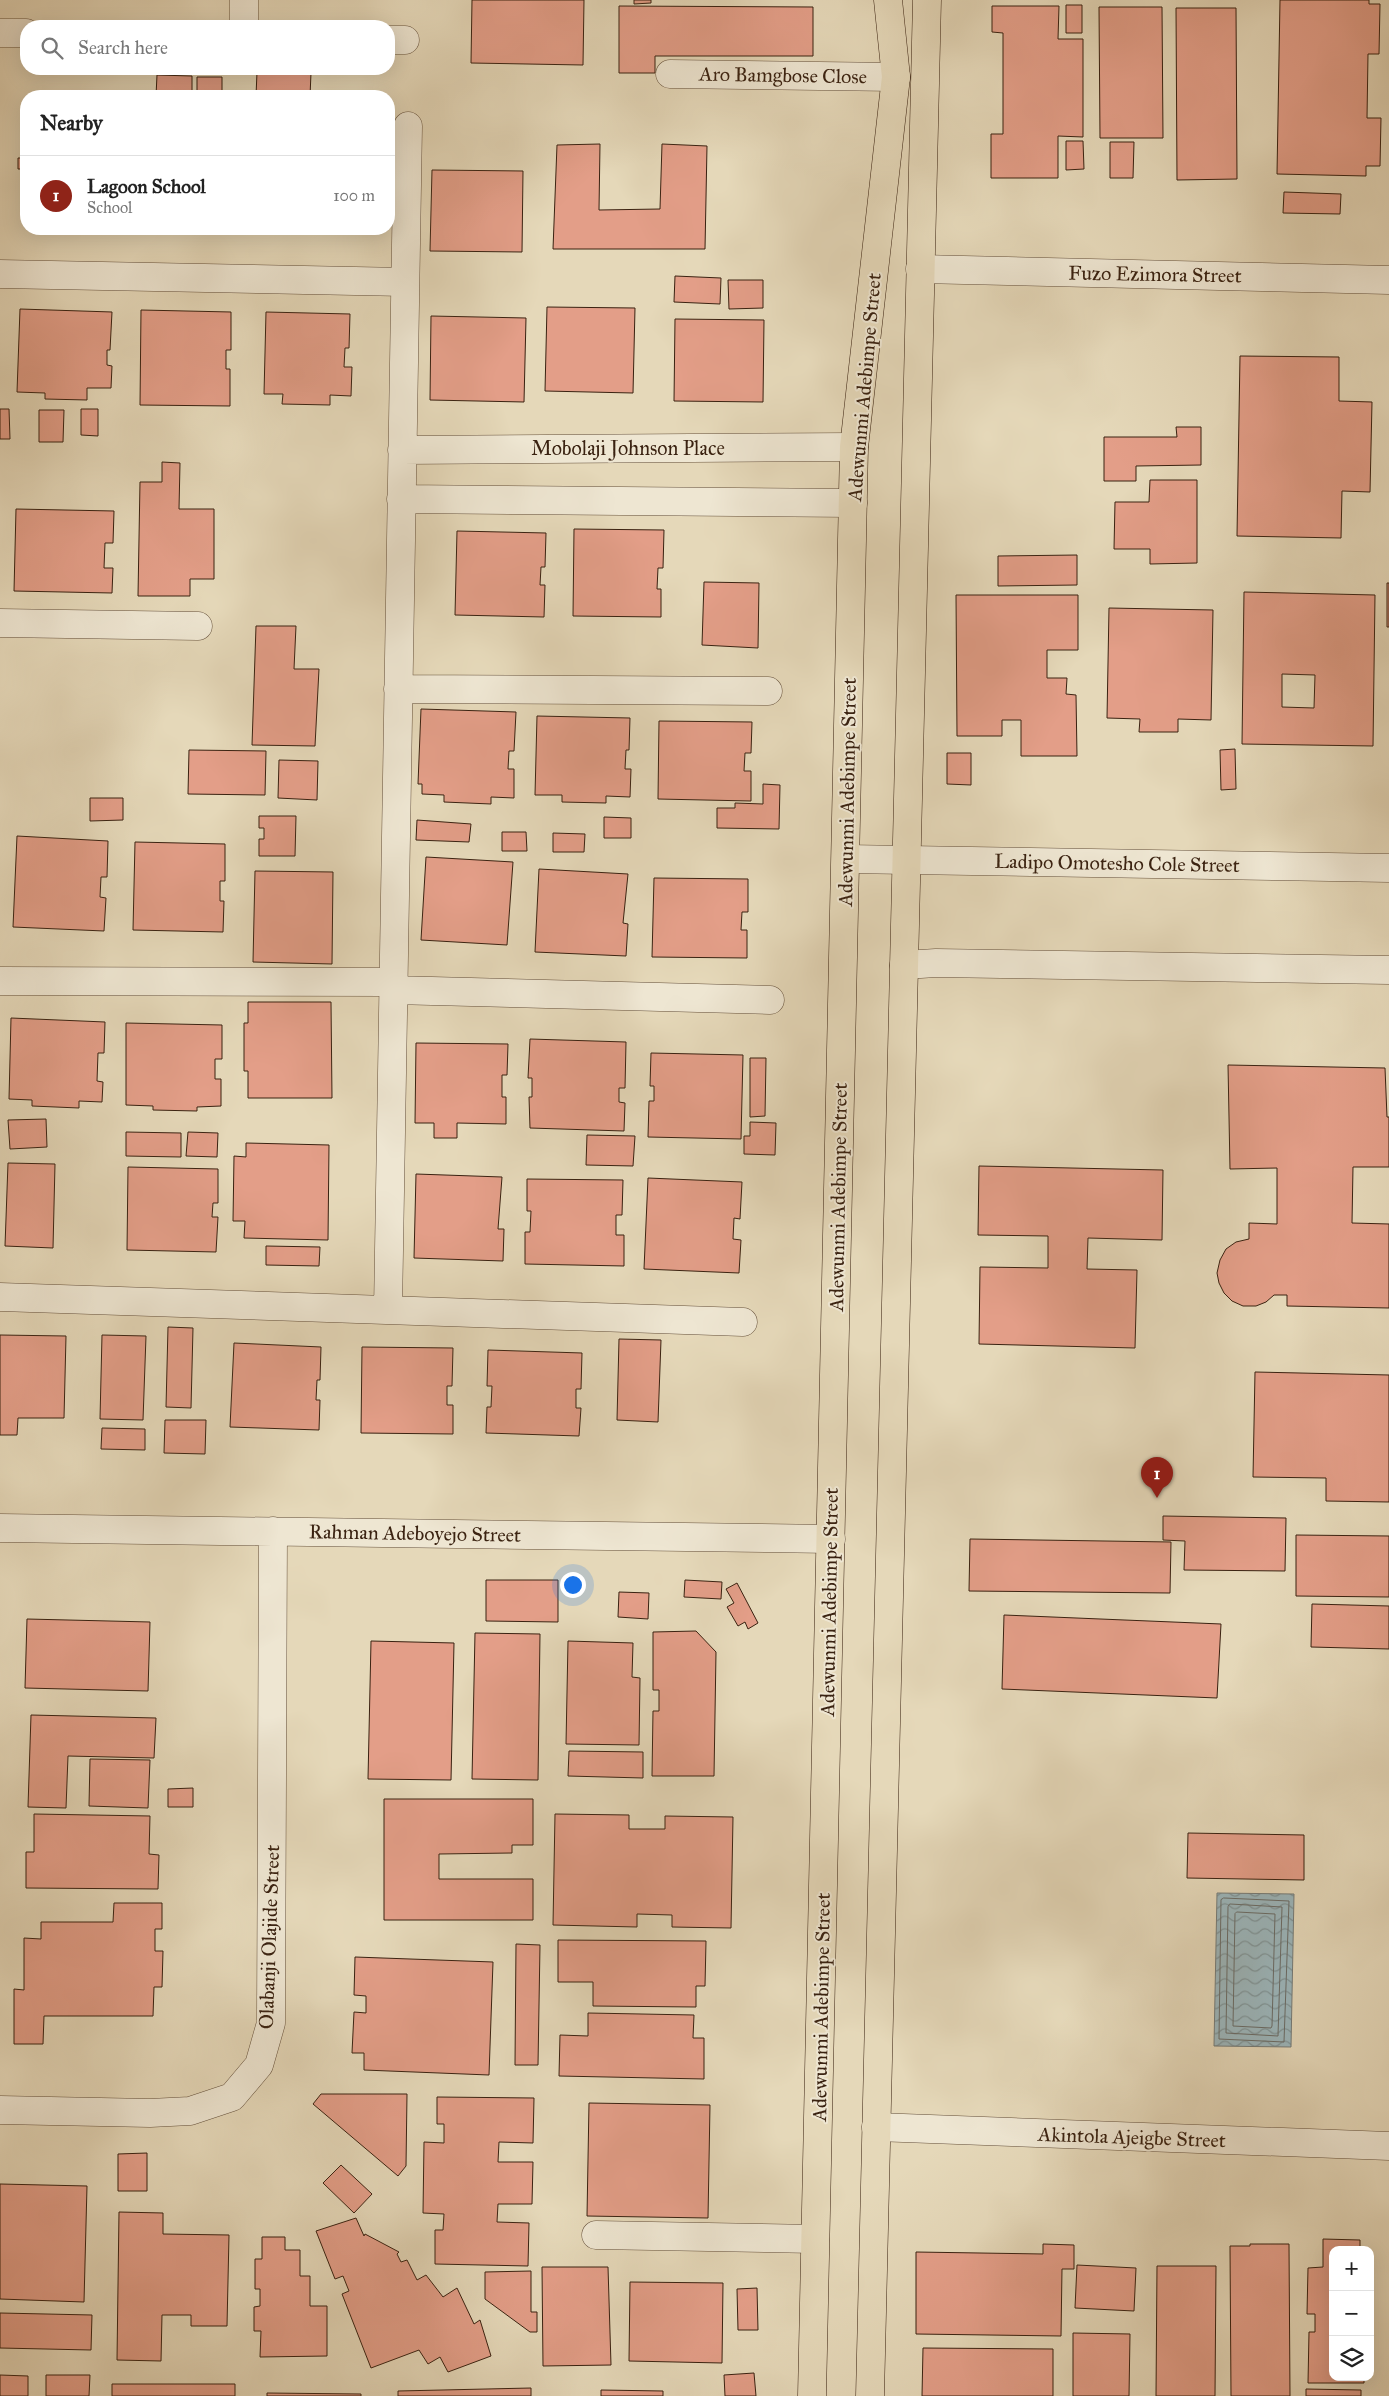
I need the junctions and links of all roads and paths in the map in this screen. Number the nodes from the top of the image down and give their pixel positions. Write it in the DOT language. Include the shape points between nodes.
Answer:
graph roads {
  1 [pos="244,0"];
  2 [pos="888,0"];
  3 [pos="927,0"];
  4 [pos="244,20"];
  5 [pos="0,33"];
  6 [pos="20,33"];
  7 [pos="670,74"];
  8 [pos="896,77"];
  9 [pos="408,126"];
  10 [pos="920,268"];
  11 [pos="0,274"];
  12 [pos="1389,280"];
  13 [pos="405,282"];
  14 [pos="854,447"];
  15 [pos="402,450"];
  16 [pos="401,499"];
  17 [pos="853,503"];
  18 [pos="0,622"];
  19 [pos="198,626"];
  20 [pos="398,689"];
  21 [pos="768,691"];
  22 [pos="906,859"];
  23 [pos="846,860"];
  24 [pos="1389,868"];
  25 [pos="904,965"];
  26 [pos="1389,970"];
  27 [pos="0,981"];
  28 [pos="393,986"];
  29 [pos="770,1000"];
  30 [pos="0,1297"];
  31 [pos="388,1310"];
  32 [pos="743,1322"];
  33 [pos="0,1528"];
  34 [pos="273,1531"];
  35 [pos="831,1539"];
  36 [pos="0,2110"];
  37 [pos="876,2127"];
  38 [pos="1389,2146"];
  39 [pos="596,2235"];
  40 [pos="815,2239"];
  41 [pos="812,2396"];
  42 [pos="870,2396"];
  1 -- 4 [label="street"];
  2 -- 8 [label="main road, Adewunmi Adebimpe Street"];
  3 -- 10 [label="main road"];
  5 -- 6 [label="street"];
  7 -- 8 [label="street, Aro Bamgbose Close"];
  8 -- 14 [label="main road, Adewunmi Adebimpe Street"];
  9 -- 13 [label="street"];
  10 -- 12 [label="street, Fuzo Ezimora Street"];
  10 -- 22 [label="main road"];
  11 -- 13 [label="street"];
  13 -- 15 [label="street"];
  14 -- 15 [label="street, Mobolaji Johnson Place"];
  14 -- 17 [label="main road, Adewunmi Adebimpe Street"];
  15 -- 16 [label="street"];
  16 -- 17 [label="street"];
  16 -- 20 [label="street"];
  17 -- 23 [label="main road, Adewunmi Adebimpe Street"];
  18 -- 19 [label="street"];
  20 -- 21 [label="street"];
  20 -- 28 [label="street"];
  22 -- 23 [label="street, Ladipo Omotesho Cole Street"];
  22 -- 24 [label="street, Ladipo Omotesho Cole Street"];
  22 -- 25 [label="main road"];
  23 -- 35 [label="main road, Adewunmi Adebimpe Street"];
  25 -- 26 [label="street"];
  25 -- 37 [label="main road"];
  27 -- 28 [label="street"];
  28 -- 29 [label="street"];
  28 -- 31 [label="street"];
  30 -- 31 [label="street"];
  31 -- 32 [label="street"];
  33 -- 34 [label="street, Rahman Adeboyejo Street"];
  34 -- 35 [label="street, Rahman Adeboyejo Street"];
  34 -- 36 [label="street, Olabanji Olajide Street" via="271,2024 259,2065 232,2097 190,2111"];
  35 -- 40 [label="main road, Adewunmi Adebimpe Street"];
  37 -- 38 [label="street, Akintola Ajeigbe Street"];
  37 -- 42 [label="main road"];
  39 -- 40 [label="street"];
  40 -- 41 [label="main road, Adewunmi Adebimpe Street"];
}
